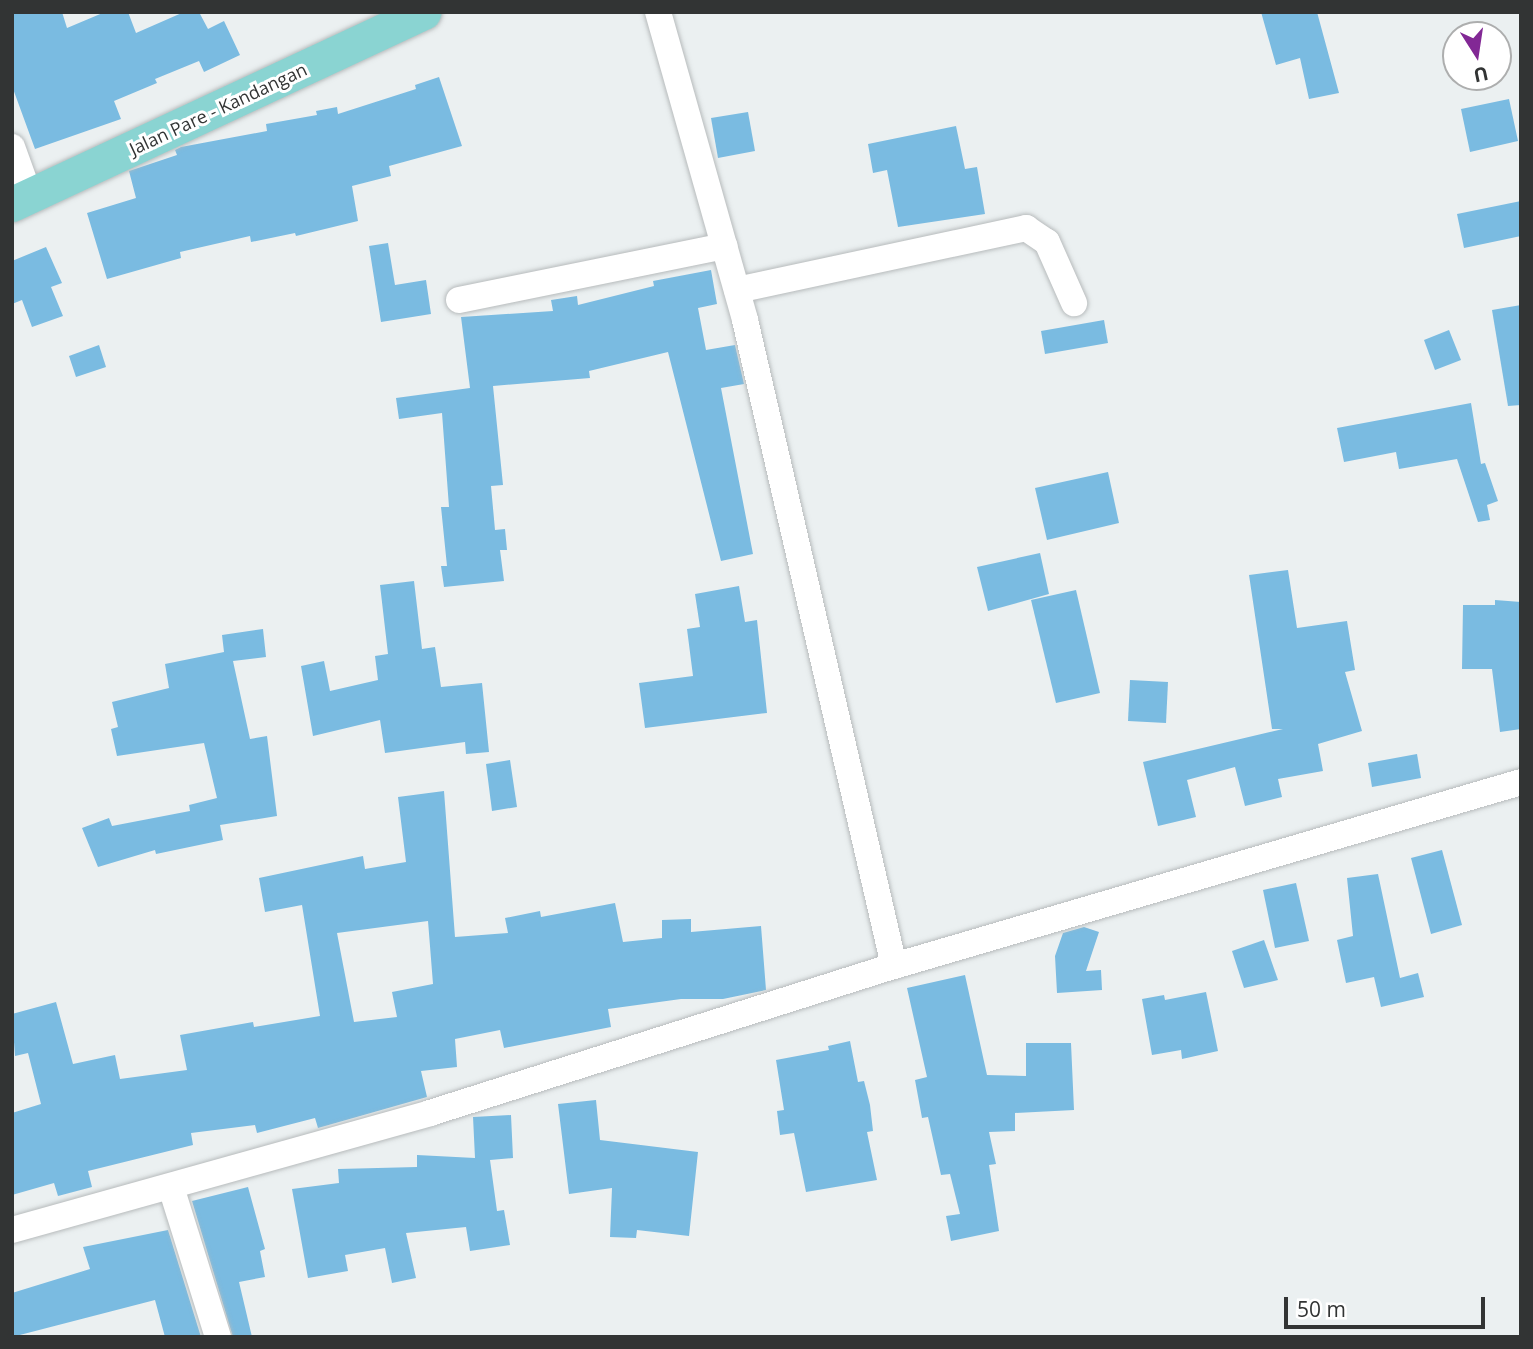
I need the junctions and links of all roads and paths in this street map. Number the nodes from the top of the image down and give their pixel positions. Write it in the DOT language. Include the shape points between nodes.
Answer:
graph roads {
  1 [pos="423,12"];
  2 [pos="658,12"];
  3 [pos="12,147"];
  4 [pos="21,200"];
  5 [pos="725,246"];
  6 [pos="737,290"];
  7 [pos="459,300"];
  8 [pos="1074,303"];
  9 [pos="1521,782"];
  10 [pos="894,966"];
  11 [pos="171,1188"];
  12 [pos="12,1230"];
  13 [pos="218,1337"];
  1 -- 4 [label="main road, Jalan Pare - Kandangan"];
  2 -- 5 [label="street"];
  3 -- 4 [label="street"];
  5 -- 6 [label="street"];
  5 -- 7 [label="street"];
  6 -- 8 [label="street" via="1026,228 1048,242"];
  6 -- 10 [label="street"];
  9 -- 10 [label="street"];
  10 -- 11 [label="street" via="430,1113"];
  11 -- 12 [label="street"];
  11 -- 13 [label="street"];
}
